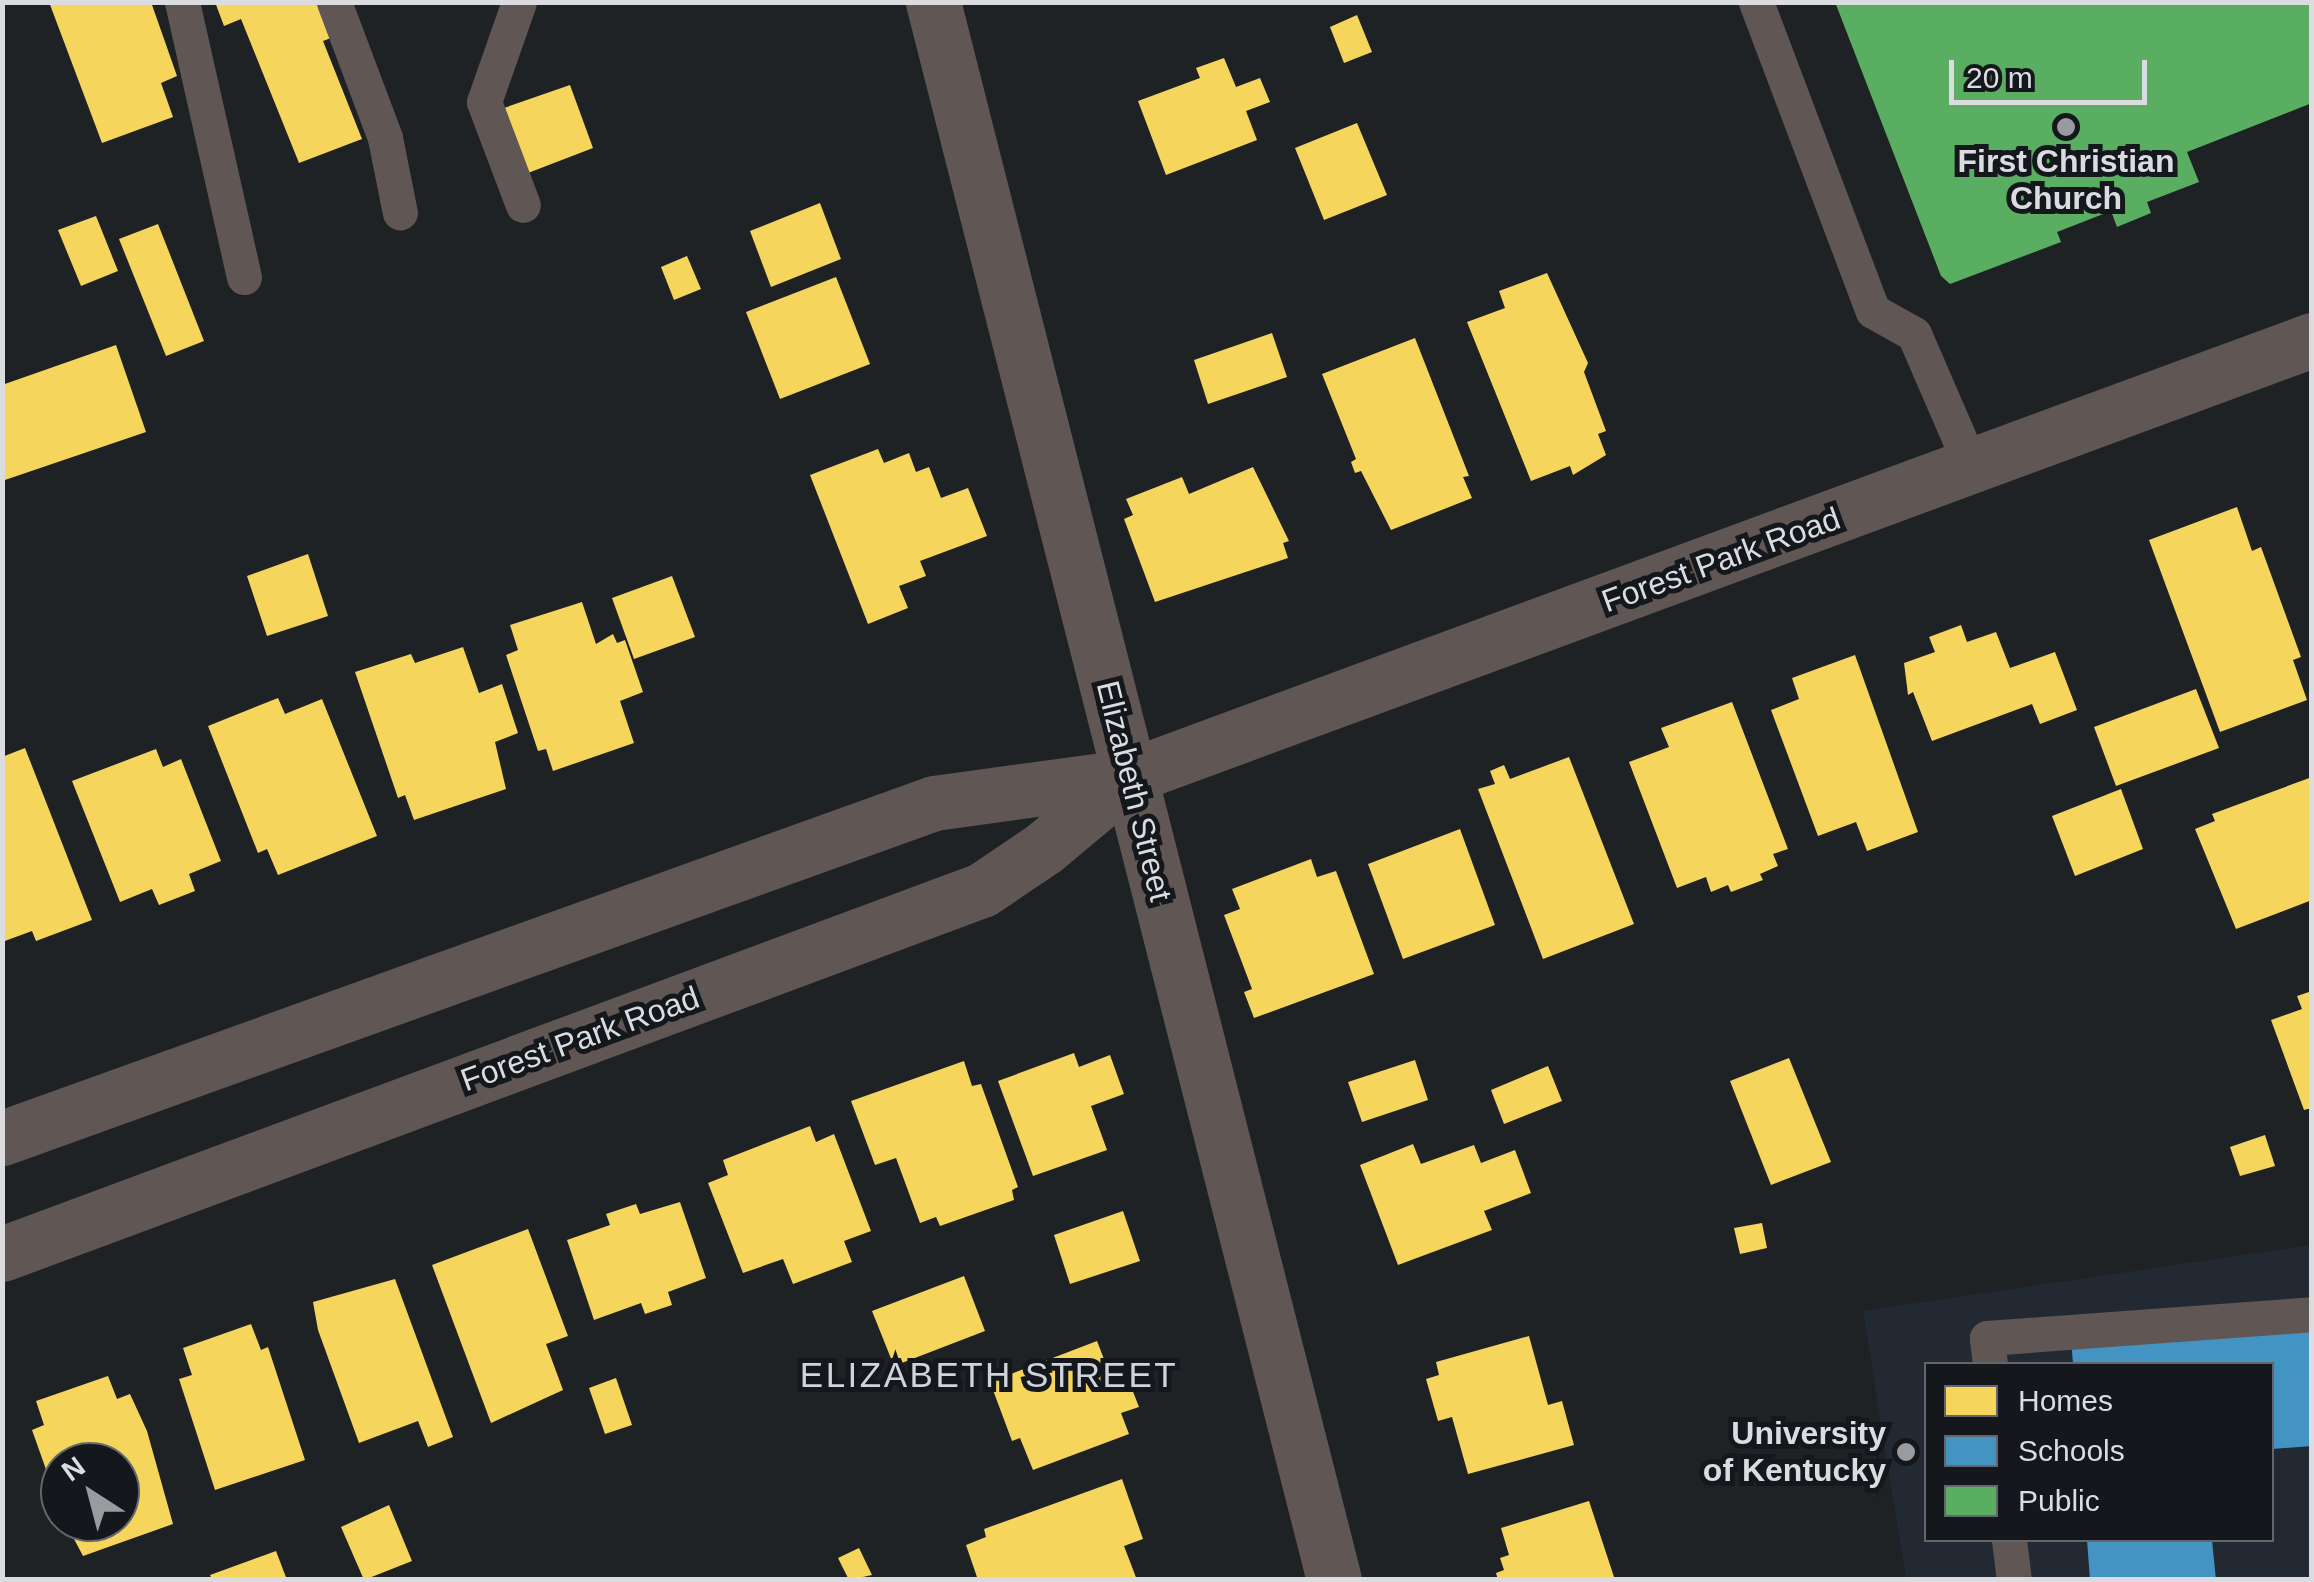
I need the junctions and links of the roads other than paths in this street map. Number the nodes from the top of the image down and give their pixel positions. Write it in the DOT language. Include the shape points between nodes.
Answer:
graph roads {
  1 [pos="182,2"];
  2 [pos="334,2"];
  3 [pos="520,2"];
  4 [pos="933,2"];
  5 [pos="1756,2"];
  6 [pos="523,204"];
  7 [pos="400,214"];
  8 [pos="244,277"];
  9 [pos="2312,340"];
  10 [pos="1972,468"];
  11 [pos="1130,776"];
  12 [pos="2,1138"];
  13 [pos="2,1254"];
  14 [pos="2312,1314"];
  15 [pos="1990,1362"];
  16 [pos="2009,1542"];
  17 [pos="1334,1580"];
  18 [pos="2014,1580"];
  1 -- 8 [label="lane"];
  2 -- 7 [label="lane" via="385,138"];
  3 -- 6 [label="lane" via="484,102"];
  4 -- 11 [label="street, Elizabeth Street"];
  5 -- 10 [label="lane" via="1874,311 1914,334"];
  9 -- 10 [label="street, Forest Park Road"];
  10 -- 11 [label="street, Forest Park Road"];
  11 -- 12 [label="street, Forest Park Road" via="934,803"];
  11 -- 13 [label="street, Forest Park Road" via="982,890"];
  11 -- 17 [label="street, Elizabeth Street"];
  14 -- 15 [label="lane" via="1987,1338"];
  16 -- 18 [label="lane"];
}
